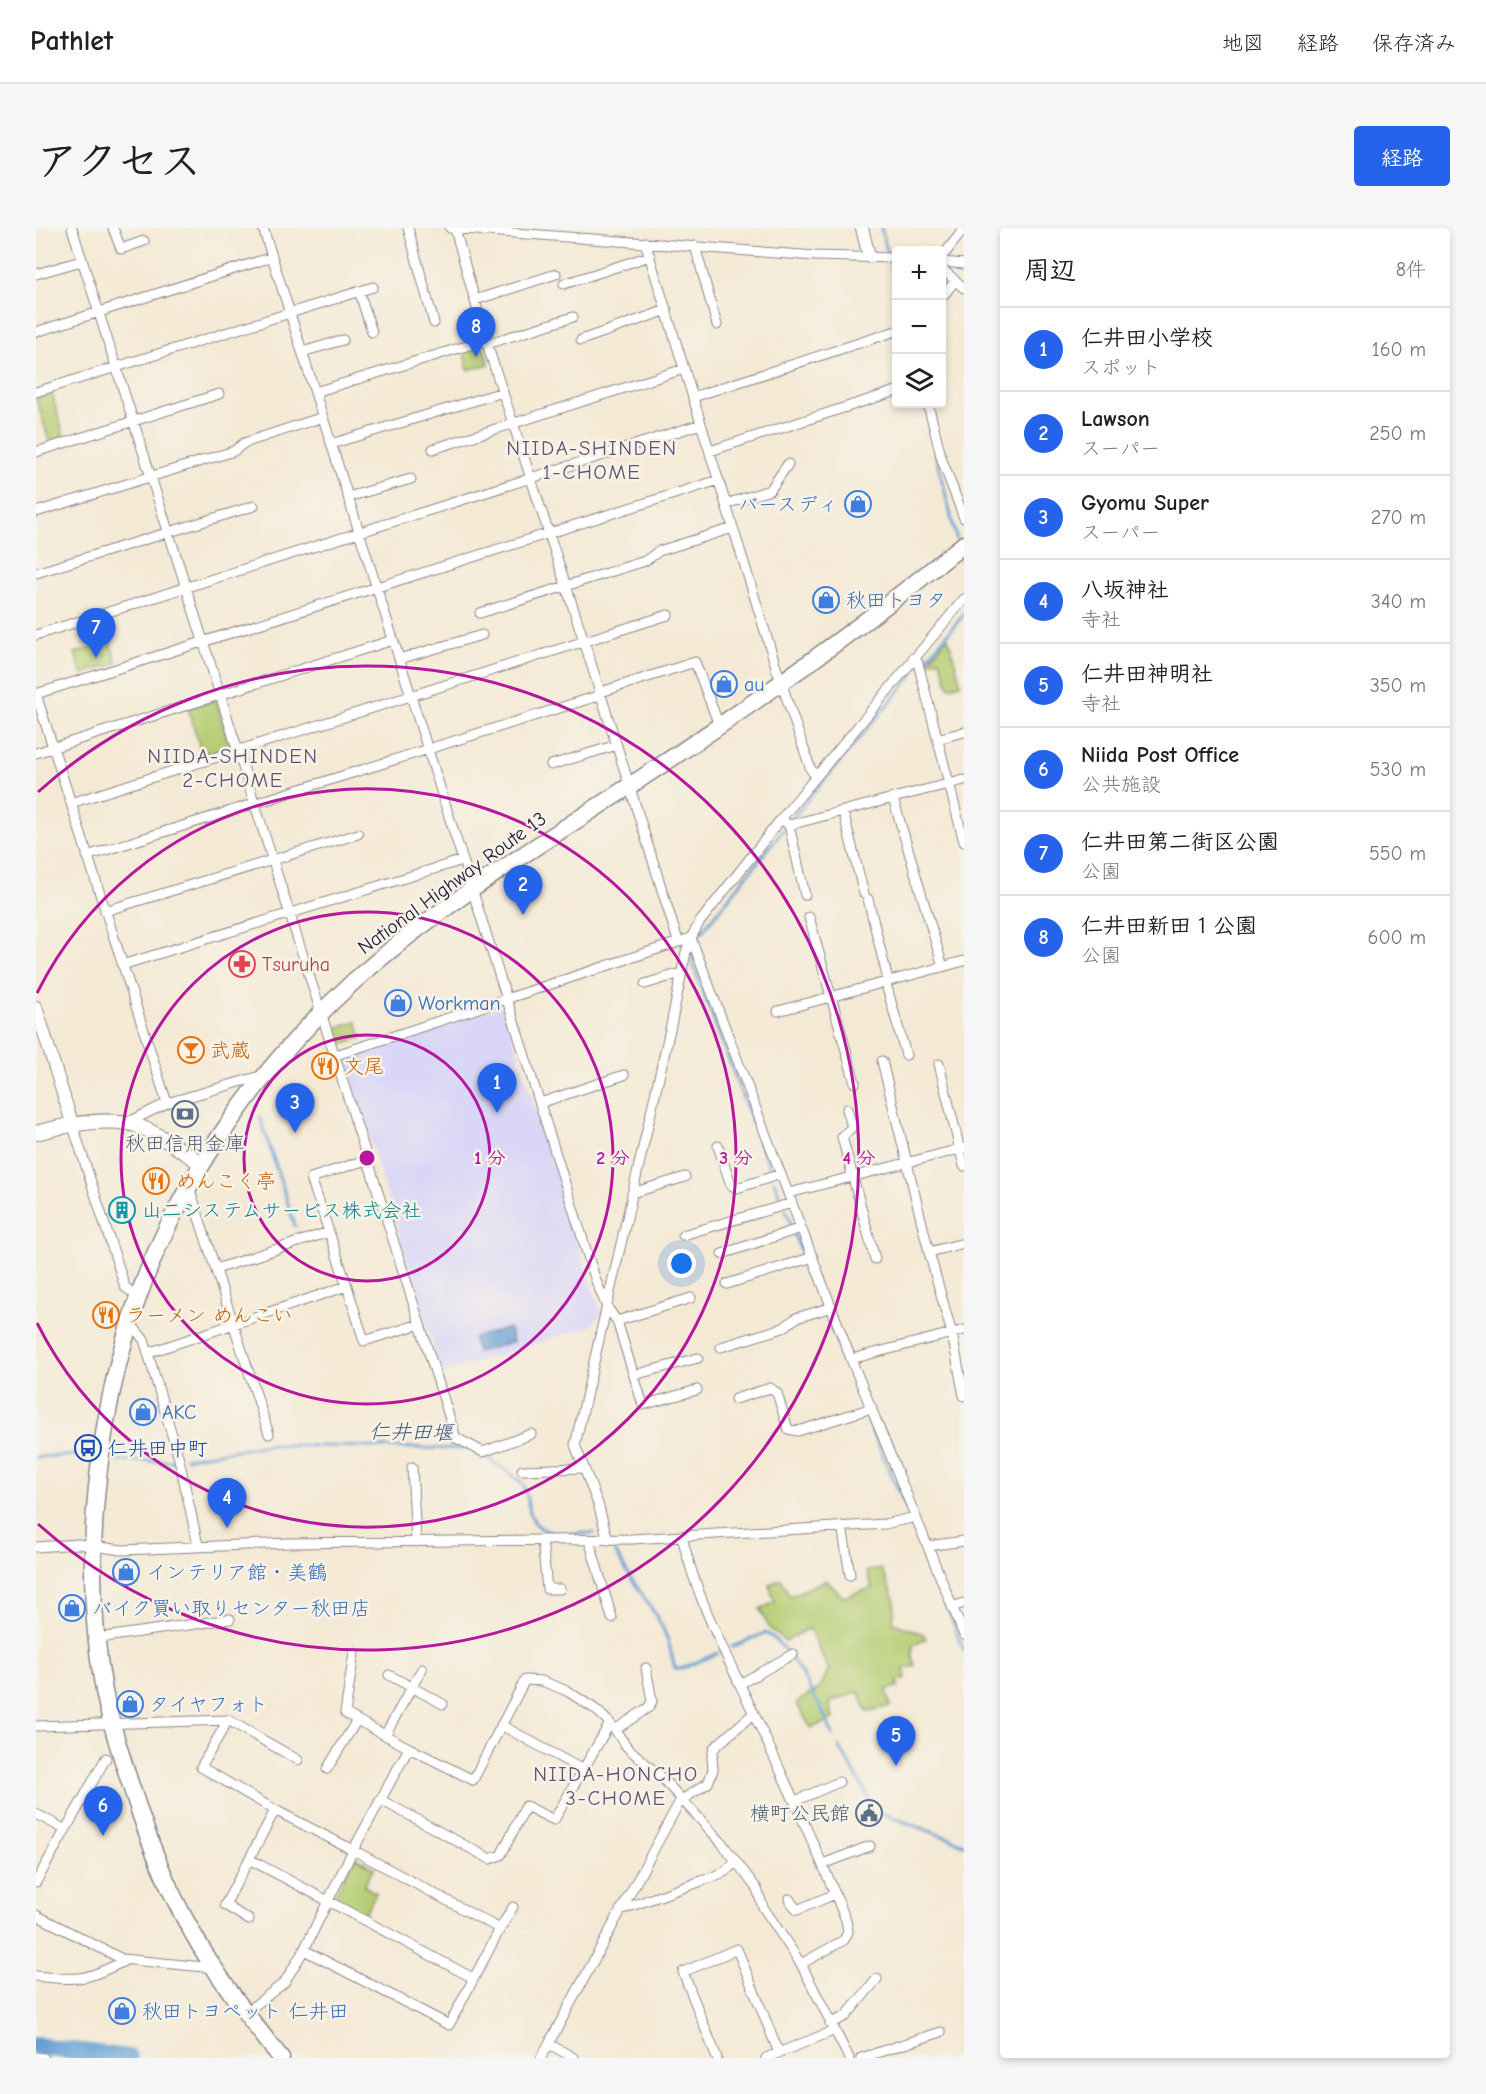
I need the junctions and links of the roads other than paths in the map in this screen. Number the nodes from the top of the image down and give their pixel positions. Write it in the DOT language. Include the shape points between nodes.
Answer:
graph roads {
  1 [pos="72,228"];
  2 [pos="113,228"];
  3 [pos="263,228"];
  4 [pos="408,228"];
  5 [pos="450,228"];
  6 [pos="593,228"];
  7 [pos="862,228"];
  8 [pos="455,229"];
  9 [pos="478,229"];
  10 [pos="964,229"];
  11 [pos="542,232"];
  12 [pos="588,238"];
  13 [pos="144,241"];
  14 [pos="645,242"];
  15 [pos="695,246"];
  16 [pos="946,254"];
  17 [pos="650,256"];
  18 [pos="272,257"];
  19 [pos="875,257"];
  20 [pos="892,258"];
  21 [pos="946,260"];
  22 [pos="81,261"];
  23 [pos="964,264"];
  24 [pos="946,273"];
  25 [pos="36,274"];
  26 [pos="556,274"];
  27 [pos="955,281"];
  28 [pos="564,284"];
  29 [pos="373,286"];
  30 [pos="964,288"];
  31 [pos="359,291"];
  32 [pos="946,292"];
  33 [pos="475,300"];
  34 [pos="667,310"];
  35 [pos="99,312"];
  36 [pos="290,312"];
  37 [pos="573,317"];
  38 [pos="434,323"];
  39 [pos="717,325"];
  40 [pos="36,332"];
  41 [pos="372,332"];
  42 [pos="892,334"];
  43 [pos="343,340"];
  44 [pos="581,340"];
  45 [pos="487,342"];
  46 [pos="302,352"];
  47 [pos="117,367"];
  48 [pos="684,369"];
  49 [pos="36,392"];
  50 [pos="315,392"];
  51 [pos="503,392"];
  52 [pos="219,394"];
  53 [pos="892,394"];
  54 [pos="693,397"];
  55 [pos="929,408"];
  56 [pos="323,417"];
  57 [pos="134,421"];
  58 [pos="514,424"];
  59 [pos="702,424"];
  60 [pos="331,444"];
  61 [pos="434,449"];
  62 [pos="710,451"];
  63 [pos="36,452"];
  64 [pos="788,464"];
  65 [pos="151,475"];
  66 [pos="530,478"];
  67 [pos="411,479"];
  68 [pos="719,480"];
  69 [pos="348,497"];
  70 [pos="726,504"];
  71 [pos="255,506"];
  72 [pos="36,512"];
  73 [pos="964,518"];
  74 [pos="734,528"];
  75 [pos="169,531"];
  76 [pos="359,532"];
  77 [pos="548,532"];
  78 [pos="960,547"];
  79 [pos="36,573"];
  80 [pos="376,586"];
  81 [pos="187,587"];
  82 [pos="566,587"];
  83 [pos="964,599"];
  84 [pos="480,613"];
  85 [pos="668,615"];
  86 [pos="36,635"];
  87 [pos="482,635"];
  88 [pos="204,640"];
  89 [pos="393,640"];
  90 [pos="584,640"];
  91 [pos="913,658"];
  92 [pos="399,659"];
  93 [pos="781,682"];
  94 [pos="601,693"];
  95 [pos="36,694"];
  96 [pos="221,695"];
  97 [pos="411,695"];
  98 [pos="719,725"];
  99 [pos="964,732"];
  100 [pos="937,739"];
  101 [pos="617,745"];
  102 [pos="53,748"];
  103 [pos="428,749"];
  104 [pos="238,750"];
  105 [pos="36,753"];
  106 [pos="551,765"];
  107 [pos="816,777"];
  108 [pos="964,780"];
  109 [pos="949,784"];
  110 [pos="630,786"];
  111 [pos="893,798"];
  112 [pos="71,804"];
  113 [pos="254,804"];
  114 [pos="843,812"];
  115 [pos="960,812"];
  116 [pos="785,822"];
  117 [pos="358,834"];
  118 [pos="964,842"];
  119 [pos="87,856"];
  120 [pos="272,860"];
  121 [pos="463,860"];
  122 [pos="472,890"];
  123 [pos="805,895"];
  124 [pos="105,911"];
  125 [pos="288,912"];
  126 [pos="809,917"];
  127 [pos="691,938"];
  128 [pos="678,941"];
  129 [pos="964,961"];
  130 [pos="122,965"];
  131 [pos="943,967"];
  132 [pos="681,973"];
  133 [pos="887,982"];
  134 [pos="645,984"];
  135 [pos="507,997"];
  136 [pos="831,998"];
  137 [pos="36,1007"];
  138 [pos="778,1011"];
  139 [pos="321,1013"];
  140 [pos="336,1055"];
  141 [pos="906,1055"];
  142 [pos="882,1061"];
  143 [pos="939,1064"];
  144 [pos="266,1074"];
  145 [pos="624,1075"];
  146 [pos="855,1083"];
  147 [pos="540,1102"];
  148 [pos="167,1104"];
  149 [pos="847,1109"];
  150 [pos="72,1123"];
  151 [pos="128,1123"];
  152 [pos="36,1133"];
  153 [pos="718,1146"];
  154 [pos="962,1149"];
  155 [pos="369,1159"];
  156 [pos="906,1163"];
  157 [pos="202,1164"];
  158 [pos="964,1166"];
  159 [pos="781,1174"];
  160 [pos="686,1177"];
  161 [pos="853,1177"];
  162 [pos="189,1187"];
  163 [pos="632,1193"];
  164 [pos="789,1194"];
  165 [pos="792,1203"];
  166 [pos="801,1227"];
  167 [pos="329,1232"];
  168 [pos="683,1235"];
  169 [pos="964,1243"];
  170 [pos="929,1252"];
  171 [pos="722,1254"];
  172 [pos="813,1257"];
  173 [pos="875,1259"];
  174 [pos="216,1269"];
  175 [pos="727,1284"];
  176 [pos="347,1286"];
  177 [pos="139,1298"];
  178 [pos="691,1298"];
  179 [pos="607,1307"];
  180 [pos="832,1307"];
  181 [pos="617,1321"];
  182 [pos="234,1323"];
  183 [pos="131,1324"];
  184 [pos="420,1324"];
  185 [pos="964,1330"];
  186 [pos="952,1334"];
  187 [pos="721,1347"];
  188 [pos="148,1353"];
  189 [pos="698,1358"];
  190 [pos="852,1359"];
  191 [pos="634,1375"];
  192 [pos="697,1390"];
  193 [pos="964,1396"];
  194 [pos="735,1399"];
  195 [pos="872,1408"];
  196 [pos="268,1434"];
  197 [pos="531,1434"];
  198 [pos="412,1467"];
  199 [pos="584,1468"];
  200 [pos="522,1470"];
  201 [pos="916,1517"];
  202 [pos="842,1526"];
  203 [pos="682,1536"];
  204 [pos="542,1540"];
  205 [pos="589,1540"];
  206 [pos="608,1540"];
  207 [pos="964,1541"];
  208 [pos="416,1542"];
  209 [pos="198,1545"];
  210 [pos="94,1546"];
  211 [pos="928,1546"];
  212 [pos="36,1547"];
  213 [pos="849,1575"];
  214 [pos="560,1589"];
  215 [pos="964,1603"];
  216 [pos="952,1607"];
  217 [pos="612,1618"];
  218 [pos="230,1619"];
  219 [pos="964,1635"];
  220 [pos="98,1638"];
  221 [pos="354,1653"];
  222 [pos="789,1656"];
  223 [pos="646,1668"];
  224 [pos="422,1669"];
  225 [pos="389,1675"];
  226 [pos="740,1684"];
  227 [pos="411,1688"];
  228 [pos="443,1704"];
  229 [pos="754,1713"];
  230 [pos="228,1719"];
  231 [pos="357,1720"];
  232 [pos="111,1722"];
  233 [pos="501,1725"];
  234 [pos="36,1726"];
  235 [pos="613,1726"];
  236 [pos="385,1735"];
  237 [pos="409,1748"];
  238 [pos="105,1758"];
  239 [pos="298,1760"];
  240 [pos="327,1769"];
  241 [pos="583,1770"];
  242 [pos="839,1782"];
  243 [pos="381,1800"];
  244 [pos="680,1801"];
  245 [pos="795,1802"];
  246 [pos="275,1810"];
  247 [pos="36,1814"];
  248 [pos="64,1829"];
  249 [pos="870,1846"];
  250 [pos="353,1850"];
  251 [pos="249,1858"];
  252 [pos="736,1861"];
  253 [pos="823,1864"];
  254 [pos="36,1882"];
  255 [pos="835,1894"];
  256 [pos="789,1899"];
  257 [pos="328,1900"];
  258 [pos="513,1907"];
  259 [pos="620,1910"];
  260 [pos="36,1916"];
  261 [pos="249,1920"];
  262 [pos="500,1929"];
  263 [pos="304,1950"];
  264 [pos="126,1960"];
  265 [pos="801,1964"];
  266 [pos="214,1968"];
  267 [pos="36,1976"];
  268 [pos="473,1978"];
  269 [pos="878,1979"];
  270 [pos="245,2013"];
  271 [pos="831,2027"];
  272 [pos="941,2032"];
  273 [pos="549,2044"];
  274 [pos="779,2053"];
  275 [pos="36,2057"];
  276 [pos="44,2058"];
  277 [pos="281,2058"];
  278 [pos="541,2058"];
  279 [pos="573,2058"];
  280 [pos="717,2058"];
  281 [pos="766,2058"];
  282 [pos="849,2058"];
  283 [pos="861,2058"];
  1 -- 22 [label="street"];
  2 -- 13 [label="street" via="121,249"];
  3 -- 18 [label="street"];
  4 -- 38 [label="street"];
  5 -- 8 [label="street"];
  6 -- 12 [label="street"];
  7 -- 19 [label="street"];
  8 -- 9 [label="street"];
  8 -- 33 [label="street"];
  9 -- 11 [label="street"];
  10 -- 16 [label="street"];
  11 -- 12 [label="street"];
  12 -- 14 [label="street"];
  14 -- 15 [label="street"];
  14 -- 17 [label="street"];
  15 -- 19 [label="street"];
  15 -- 39 [label="street"];
  17 -- 28 [label="street"];
  17 -- 34 [label="street"];
  18 -- 35 [label="street"];
  18 -- 36 [label="street"];
  19 -- 20 [label="street"];
  21 -- 23 [label="street"];
  22 -- 25 [label="street"];
  22 -- 35 [label="street"];
  24 -- 27 [label="street"];
  26 -- 33 [label="street"];
  27 -- 30 [label="street"];
  27 -- 32 [label="street"];
  29 -- 31 [label="street"];
  31 -- 36 [label="street"];
  31 -- 41 [label="street"];
  33 -- 45 [label="street"];
  34 -- 44 [label="street"];
  34 -- 48 [label="street"];
  35 -- 40 [label="street"];
  35 -- 47 [label="street"];
  36 -- 46 [label="street"];
  36 -- 47 [label="street"];
  37 -- 45 [label="street"];
  42 -- 54 [label="street"];
  43 -- 46 [label="street"];
  45 -- 50 [label="street"];
  45 -- 51 [label="street"];
  46 -- 50 [label="street"];
  47 -- 49 [label="street"];
  47 -- 57 [label="street"];
  48 -- 54 [label="street"];
  48 -- 58 [label="street"];
  50 -- 56 [label="street"];
  51 -- 58 [label="street"];
  51 -- 60 [label="street"];
  52 -- 57 [label="street"];
  53 -- 62 [label="street"];
  54 -- 59 [label="street"];
  55 -- 73 [label="street" via="942,460"];
  56 -- 60 [label="street"];
  56 -- 65 [label="street"];
  57 -- 63 [label="street"];
  57 -- 65 [label="street"];
  58 -- 61 [label="street"];
  58 -- 66 [label="street"];
  59 -- 62 [label="street"];
  59 -- 66 [label="street"];
  60 -- 69 [label="street"];
  62 -- 68 [label="street"];
  64 -- 70 [label="street" via="770,490"];
  65 -- 72 [label="street"];
  65 -- 75 [label="street"];
  66 -- 76 [label="street"];
  66 -- 77 [label="street"];
  67 -- 69 [label="street"];
  68 -- 70 [label="street"];
  68 -- 77 [label="street"];
  69 -- 76 [label="street"];
  70 -- 74 [label="street"];
  71 -- 75 [label="street"];
  74 -- 82 [label="street" via="659,551 645,561"];
  74 -- 93 [label="street"];
  75 -- 79 [label="street"];
  75 -- 81 [label="street"];
  76 -- 80 [label="street"];
  76 -- 81 [label="street"];
  77 -- 80 [label="street"];
  77 -- 82 [label="street"];
  78 -- 93 [label="highway, National Highway Route 13"];
  80 -- 88 [label="street"];
  80 -- 89 [label="street"];
  81 -- 86 [label="street"];
  81 -- 88 [label="street"];
  82 -- 84 [label="street"];
  82 -- 90 [label="street"];
  83 -- 91 [label="street"];
  85 -- 90 [label="street"];
  87 -- 92 [label="street"];
  88 -- 95 [label="street"];
  88 -- 96 [label="street"];
  89 -- 92 [label="street"];
  89 -- 96 [label="street"];
  90 -- 94 [label="street"];
  90 -- 97 [label="street"];
  91 -- 100 [label="street" via="918,663"];
  91 -- 107 [label="street"];
  92 -- 97 [label="street"];
  93 -- 98 [label="highway, National Highway Route 13"];
  93 -- 107 [label="street"];
  94 -- 98 [label="street" via="695,662"];
  94 -- 101 [label="street"];
  94 -- 103 [label="street"];
  95 -- 102 [label="street"];
  96 -- 102 [label="street"];
  96 -- 104 [label="street"];
  97 -- 103 [label="street"];
  97 -- 104 [label="street"];
  98 -- 110 [label="highway, National Highway Route 13"];
  99 -- 100 [label="street"];
  100 -- 109 [label="street"];
  101 -- 106 [label="street"];
  101 -- 110 [label="street"];
  102 -- 105 [label="street"];
  102 -- 112 [label="street"];
  103 -- 113 [label="street"];
  103 -- 121 [label="street"];
  104 -- 112 [label="street"];
  104 -- 113 [label="street"];
  107 -- 116 [label="street"];
  108 -- 109 [label="street"];
  109 -- 111 [label="street"];
  109 -- 115 [label="street"];
  110 -- 122 [label="highway, National Highway Route 13"];
  110 -- 128 [label="street"];
  111 -- 114 [label="street"];
  111 -- 131 [label="street"];
  112 -- 119 [label="street"];
  113 -- 119 [label="street"];
  113 -- 120 [label="street"];
  114 -- 116 [label="street"];
  114 -- 133 [label="street"];
  115 -- 118 [label="street"];
  116 -- 123 [label="street"];
  116 -- 127 [label="street" via="699,923"];
  117 -- 120 [label="street"];
  119 -- 124 [label="street"];
  120 -- 124 [label="street"];
  120 -- 125 [label="street"];
  121 -- 122 [label="street"];
  121 -- 125 [label="street"];
  122 -- 135 [label="street"];
  122 -- 139 [label="highway, National Highway Route 13" via="380,959"];
  124 -- 130 [label="street"];
  125 -- 130 [label="street"];
  125 -- 139 [label="street"];
  126 -- 136 [label="street"];
  127 -- 128 [label="street"];
  127 -- 132 [label="street"];
  127 -- 159 [label="street"];
  128 -- 135 [label="street"];
  129 -- 131 [label="street"];
  130 -- 148 [label="street"];
  131 -- 133 [label="street"];
  132 -- 134 [label="street"];
  132 -- 163 [label="street"];
  133 -- 136 [label="street"];
  133 -- 141 [label="street"];
  135 -- 140 [label="street"];
  135 -- 147 [label="street"];
  136 -- 138 [label="street"];
  136 -- 146 [label="street"];
  137 -- 150 [label="street"];
  139 -- 140 [label="street"];
  139 -- 144 [label="highway, National Highway Route 13"];
  140 -- 155 [label="street"];
  142 -- 156 [label="street"];
  143 -- 154 [label="street"];
  144 -- 148 [label="street"];
  144 -- 157 [label="highway, National Highway Route 13"];
  145 -- 147 [label="street"];
  147 -- 179 [label="street"];
  148 -- 151 [label="street"];
  149 -- 161 [label="street" via="852,1127 842,1137"];
  150 -- 151 [label="main road"];
  150 -- 152 [label="main road"];
  150 -- 177 [label="street" via="124,1287"];
  151 -- 157 [label="main road"];
  153 -- 159 [label="street" via="731,1185 737,1188"];
  154 -- 156 [label="street"];
  154 -- 158 [label="street"];
  155 -- 167 [label="street" via="311,1178"];
  155 -- 184 [label="street"];
  156 -- 161 [label="street"];
  156 -- 170 [label="street"];
  157 -- 162 [label="highway, National Highway Route 13"];
  159 -- 164 [label="street"];
  160 -- 163 [label="street"];
  161 -- 164 [label="street"];
  161 -- 173 [label="street"];
  162 -- 174 [label="street"];
  162 -- 177 [label="highway, National Highway Route 13"];
  163 -- 179 [label="street"];
  164 -- 165 [label="street"];
  165 -- 166 [label="street"];
  165 -- 168 [label="street"];
  166 -- 171 [label="street"];
  166 -- 172 [label="street"];
  167 -- 174 [label="street"];
  167 -- 176 [label="street"];
  169 -- 170 [label="street"];
  170 -- 186 [label="street"];
  172 -- 175 [label="street"];
  172 -- 180 [label="street"];
  174 -- 182 [label="street"];
  176 -- 182 [label="street"];
  176 -- 184 [label="street" via="364,1341"];
  177 -- 183 [label="highway, National Highway Route 13"];
  178 -- 181 [label="street"];
  179 -- 181 [label="street"];
  179 -- 199 [label="street" via="575,1445"];
  180 -- 187 [label="street" via="796,1318 783,1328"];
  180 -- 190 [label="street"];
  181 -- 191 [label="street"];
  182 -- 188 [label="street"];
  182 -- 196 [label="street"];
  183 -- 188 [label="street" via="144,1340"];
  183 -- 210 [label="highway, National Highway Route 13" via="108,1415"];
  184 -- 197 [label="street" via="456,1438 483,1452"];
  185 -- 186 [label="street"];
  186 -- 190 [label="street"];
  186 -- 193 [label="street"];
  188 -- 209 [label="street" via="179,1459"];
  189 -- 191 [label="street"];
  190 -- 195 [label="street"];
  191 -- 192 [label="street" via="643,1405"];
  194 -- 195 [label="street" via="770,1389 777,1393 788,1429 798,1431"];
  195 -- 201 [label="street"];
  198 -- 208 [label="street"];
  199 -- 200 [label="street"];
  199 -- 206 [label="street"];
  201 -- 202 [label="street" via="885,1524"];
  201 -- 211 [label="street"];
  202 -- 203 [label="street"];
  202 -- 213 [label="street"];
  203 -- 206 [label="street"];
  203 -- 226 [label="street" via="689,1565"];
  204 -- 205 [label="street"];
  204 -- 208 [label="street"];
  204 -- 214 [label="street" via="547,1589"];
  205 -- 206 [label="street"];
  205 -- 217 [label="street"];
  207 -- 211 [label="street"];
  208 -- 209 [label="street"];
  209 -- 210 [label="street" via="122,1550"];
  210 -- 212 [label="street"];
  210 -- 220 [label="highway, National Highway Route 13"];
  211 -- 216 [label="street"];
  215 -- 216 [label="street"];
  216 -- 219 [label="street"];
  218 -- 220 [label="street"];
  220 -- 232 [label="highway, National Highway Route 13"];
  221 -- 231 [label="street" via="345,1713"];
  222 -- 226 [label="street"];
  223 -- 235 [label="street" via="652,1701 649,1707"];
  224 -- 227 [label="street"];
  225 -- 227 [label="street"];
  226 -- 229 [label="street"];
  227 -- 228 [label="street"];
  227 -- 236 [label="street"];
  229 -- 244 [label="street" via="714,1748 708,1783"];
  229 -- 245 [label="street"];
  230 -- 232 [label="street"];
  230 -- 239 [label="street"];
  230 -- 246 [label="street" via="201,1767"];
  231 -- 236 [label="street"];
  231 -- 240 [label="street"];
  232 -- 234 [label="street"];
  232 -- 266 [label="highway, National Highway Route 13" via="151,1845 185,1920"];
  233 -- 235 [label="street" via="525,1680 542,1681 567,1691"];
  233 -- 237 [label="street" via="472,1780"];
  233 -- 241 [label="street"];
  235 -- 241 [label="street"];
  235 -- 244 [label="street" via="627,1747 662,1778"];
  236 -- 237 [label="street"];
  237 -- 243 [label="street"];
  238 -- 248 [label="street"];
  241 -- 243 [label="street" via="554,1820 526,1806 501,1855 490,1859"];
  242 -- 245 [label="street"];
  243 -- 250 [label="street"];
  244 -- 252 [label="street"];
  244 -- 259 [label="street"];
  245 -- 253 [label="street"];
  246 -- 250 [label="street"];
  246 -- 251 [label="street"];
  247 -- 248 [label="street"];
  248 -- 254 [label="street"];
  249 -- 253 [label="street"];
  250 -- 257 [label="street"];
  250 -- 262 [label="street"];
  251 -- 257 [label="street"];
  251 -- 261 [label="street" via="225,1905"];
  252 -- 259 [label="street" via="713,1877"];
  252 -- 265 [label="street"];
  253 -- 255 [label="street"];
  255 -- 256 [label="street" via="797,1910"];
  255 -- 265 [label="street" via="848,1932 844,1940"];
  257 -- 263 [label="street"];
  257 -- 268 [label="street"];
  258 -- 262 [label="street"];
  259 -- 273 [label="street"];
  260 -- 264 [label="street"];
  262 -- 268 [label="street"];
  263 -- 268 [label="street" via="449,2025"];
  263 -- 270 [label="street" via="284,1983"];
  264 -- 266 [label="street"];
  264 -- 267 [label="street" via="82,1979"];
  265 -- 271 [label="street"];
  266 -- 270 [label="highway, National Highway Route 13"];
  269 -- 271 [label="street" via="846,2016"];
  270 -- 277 [label="highway, National Highway Route 13"];
  271 -- 274 [label="street"];
  271 -- 282 [label="street"];
  272 -- 283 [label="street"];
  273 -- 278 [label="street"];
  273 -- 279 [label="street"];
  274 -- 280 [label="street" via="737,1949 683,1972"];
  274 -- 281 [label="street"];
  275 -- 276 [label="street"];
}
